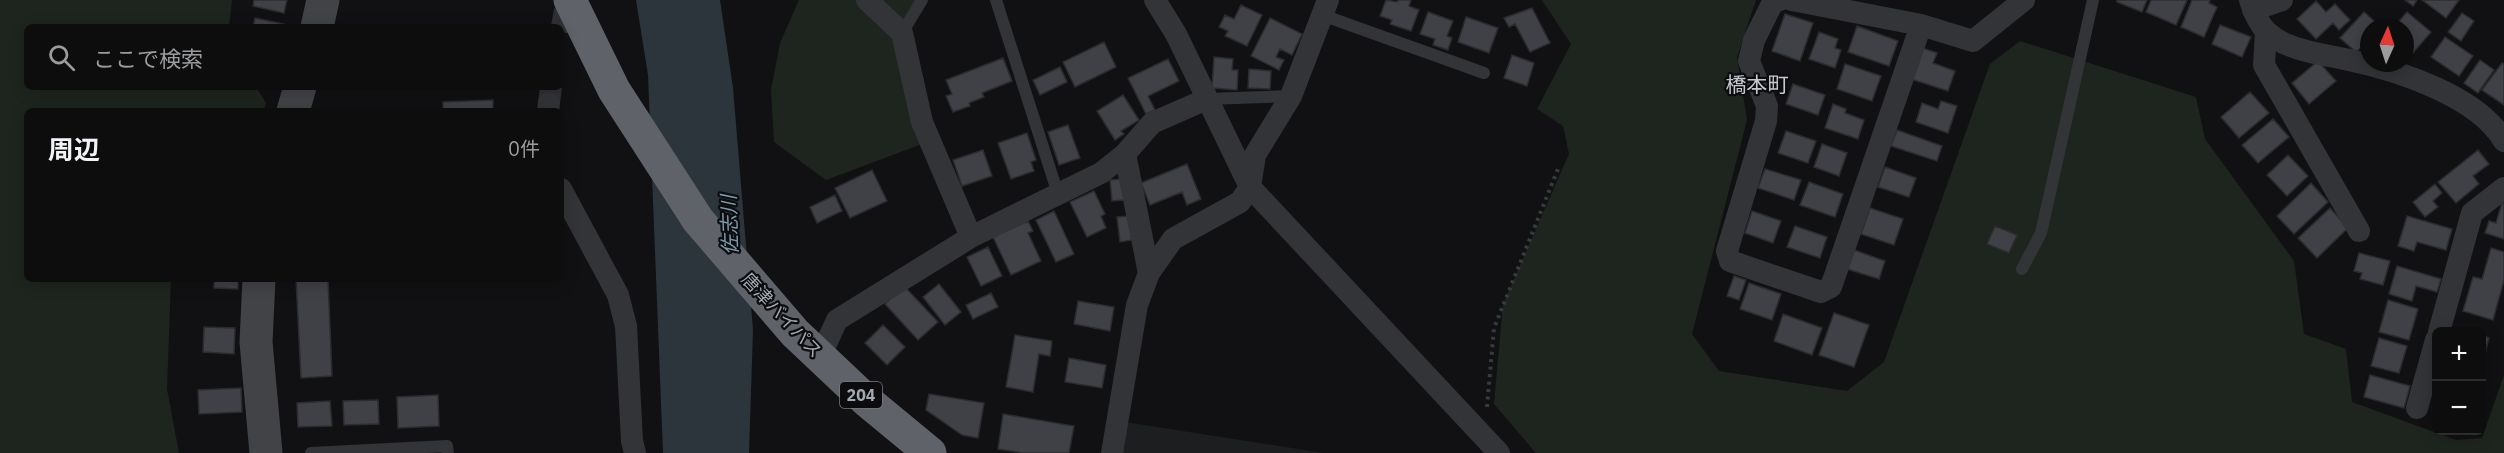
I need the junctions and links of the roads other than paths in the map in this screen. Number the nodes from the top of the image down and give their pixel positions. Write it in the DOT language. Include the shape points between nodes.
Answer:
graph roads {
  1 [pos="324,0"];
  2 [pos="570,0"];
  3 [pos="867,0"];
  4 [pos="922,0"];
  5 [pos="996,0"];
  6 [pos="1155,0"];
  7 [pos="1780,0"];
  8 [pos="1792,0"];
  9 [pos="2024,0"];
  10 [pos="2093,0"];
  11 [pos="2282,0"];
  12 [pos="2251,5"];
  13 [pos="1325,8"];
  14 [pos="318,24"];
  15 [pos="1921,25"];
  16 [pos="2266,32"];
  17 [pos="902,33"];
  18 [pos="1485,73"];
  19 [pos="299,90"];
  20 [pos="1291,96"];
  21 [pos="1208,99"];
  22 [pos="294,108"];
  23 [pos="2504,141"];
  24 [pos="1125,154"];
  25 [pos="1250,187"];
  26 [pos="2504,188"];
  27 [pos="1058,194"];
  28 [pos="564,195"];
  29 [pos="2359,231"];
  30 [pos="971,237"];
  31 [pos="2022,269"];
  32 [pos="1149,273"];
  33 [pos="259,282"];
  34 [pos="2440,327"];
  35 [pos="2432,354"];
  36 [pos="820,357"];
  37 [pos="2417,408"];
  38 [pos="1491,445"];
  39 [pos="266,453"];
  40 [pos="311,453"];
  41 [pos="447,453"];
  42 [pos="635,453"];
  43 [pos="930,453"];
  44 [pos="1112,453"];
  1 -- 14 [label="street"];
  2 -- 36 [label="highway, 唐津バイパス / 204" via="614,90 698,220"];
  3 -- 17 [label="street"];
  4 -- 17 [label="lane"];
  5 -- 27 [label="lane"];
  6 -- 21 [label="street"];
  7 -- 15 [label="street" via="1773,2 1754,40 1749,61 1767,106 1766,122 1726,251 1730,261 1821,292 1831,287"];
  8 -- 15 [label="street"];
  9 -- 15 [label="street" via="1973,41"];
  10 -- 31 [label="lane" via="2041,233"];
  11 -- 12 [label="street"];
  12 -- 16 [label="street"];
  13 -- 18 [label="lane"];
  13 -- 20 [label="street"];
  16 -- 23 [label="street" via="2302,50 2367,64 2417,81 2476,112"];
  16 -- 29 [label="street" via="2264,65"];
  17 -- 30 [label="street" via="922,122"];
  19 -- 22 [label="street"];
  20 -- 21 [label="lane"];
  20 -- 25 [label="street" via="1256,155"];
  21 -- 24 [label="street" via="1152,123"];
  21 -- 25 [label="street"];
  24 -- 27 [label="street" via="1101,173"];
  24 -- 32 [label="street"];
  25 -- 32 [label="street" via="1239,202 1173,239"];
  25 -- 38 [label="street"];
  26 -- 34 [label="street" via="2472,213"];
  27 -- 30 [label="street"];
  28 -- 42 [label="street" via="618,295 626,326"];
  30 -- 36 [label="street" via="837,320"];
  32 -- 44 [label="street" via="1137,304"];
  33 -- 39 [label="street" via="256,342"];
  35 -- 37 [label="street"];
  36 -- 43 [label="highway, 唐津バイパス / 204"];
  40 -- 41 [label="lane" via="447,446"];
}
